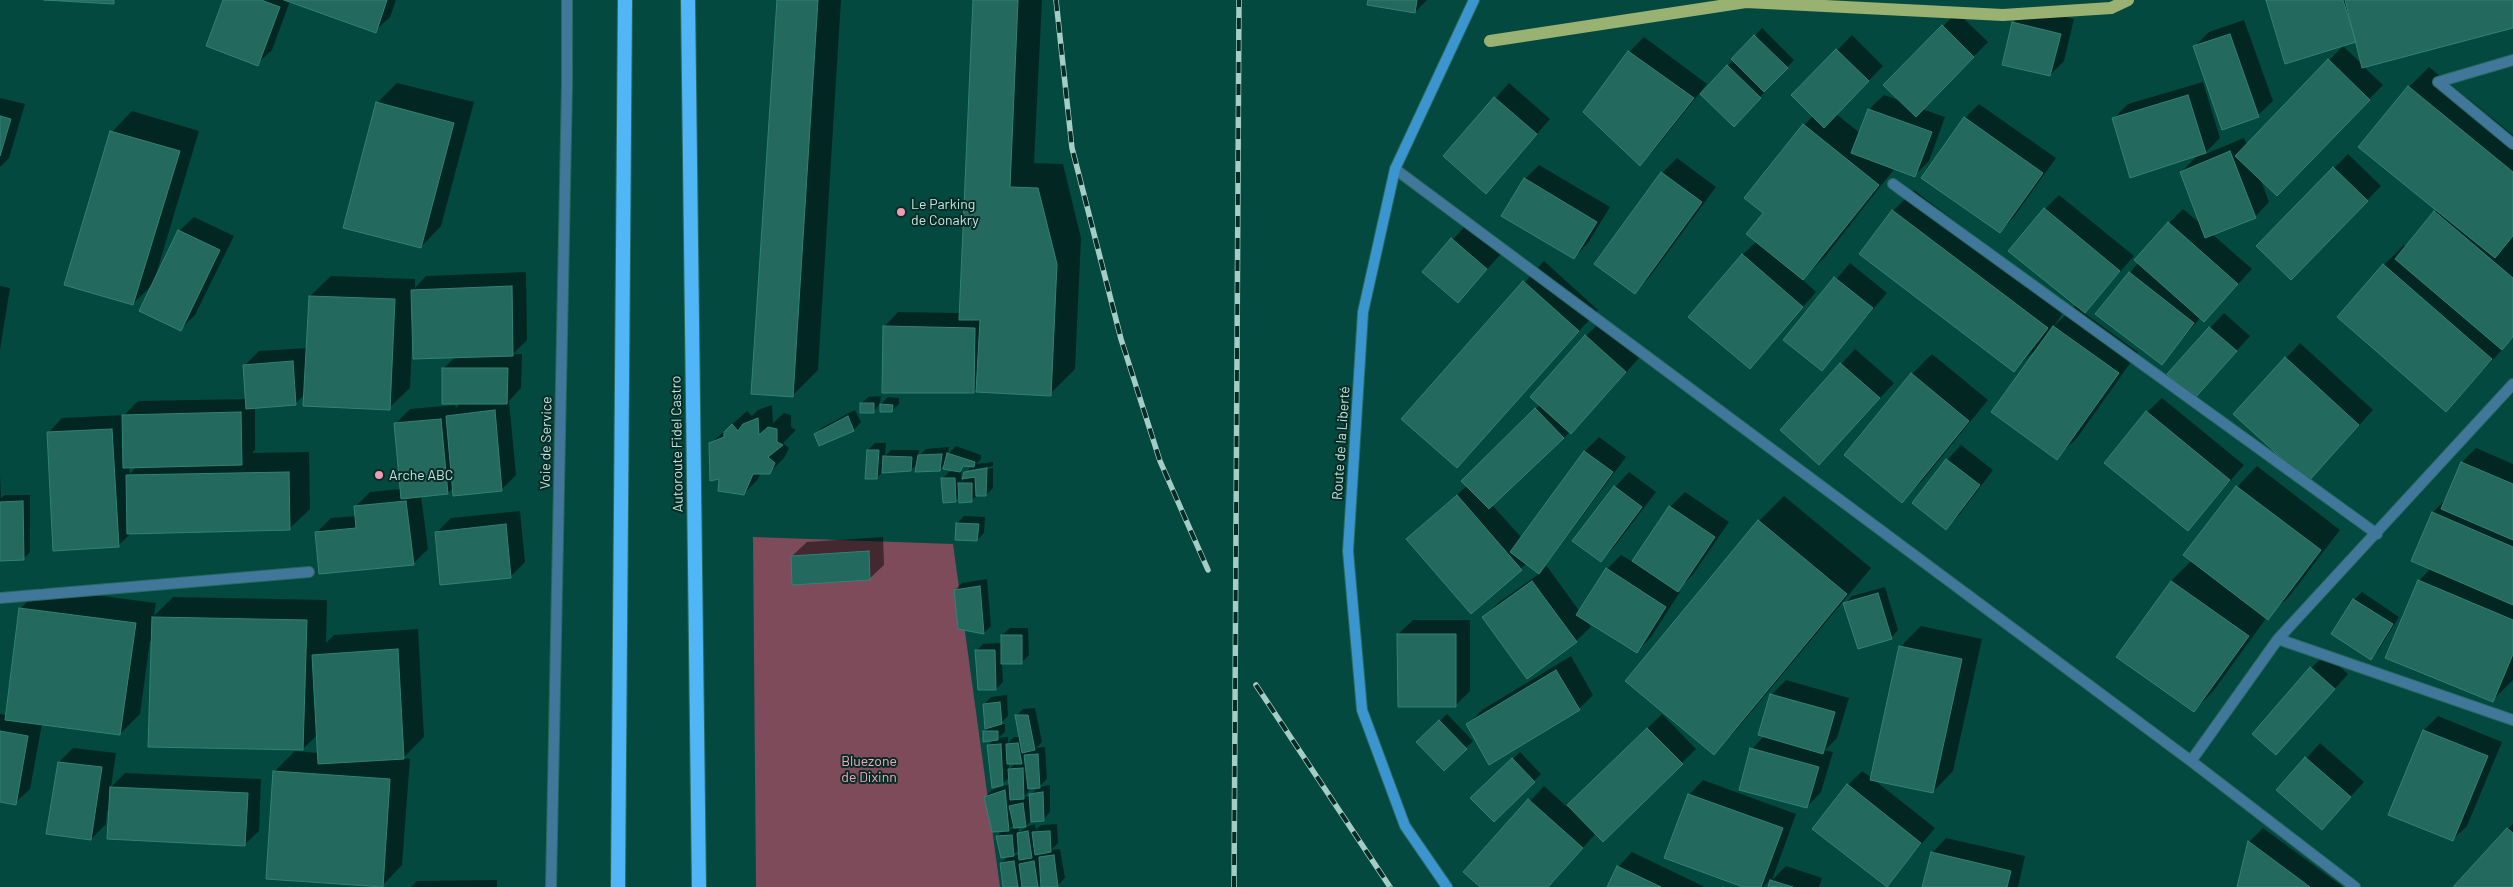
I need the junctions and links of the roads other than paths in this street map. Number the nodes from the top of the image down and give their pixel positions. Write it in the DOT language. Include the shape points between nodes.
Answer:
graph roads {
  1 [pos="567,0"];
  2 [pos="625,0"];
  3 [pos="688,0"];
  4 [pos="1474,0"];
  5 [pos="2513,60"];
  6 [pos="2513,144"];
  7 [pos="1395,169"];
  8 [pos="1893,184"];
  9 [pos="2513,384"];
  10 [pos="2377,534"];
  11 [pos="309,572"];
  12 [pos="0,598"];
  13 [pos="2278,639"];
  14 [pos="2513,720"];
  15 [pos="2191,761"];
  16 [pos="551,887"];
  17 [pos="618,887"];
  18 [pos="699,887"];
  19 [pos="1447,887"];
  20 [pos="2355,887"];
  1 -- 16 [label="street, Voie de Service"];
  2 -- 17 [label="highway"];
  3 -- 18 [label="highway, Autoroute Fidel Castro"];
  4 -- 7 [label="main road, Route de la Liberté"];
  5 -- 6 [label="street" via="2438,82"];
  7 -- 15 [label="street"];
  7 -- 19 [label="main road, Route de la Liberté" via="1363,312 1348,551 1362,710 1405,826"];
  8 -- 10 [label="street"];
  9 -- 10 [label="street"];
  10 -- 13 [label="street"];
  11 -- 12 [label="street"];
  13 -- 14 [label="street"];
  13 -- 15 [label="street"];
  15 -- 20 [label="street"];
}
